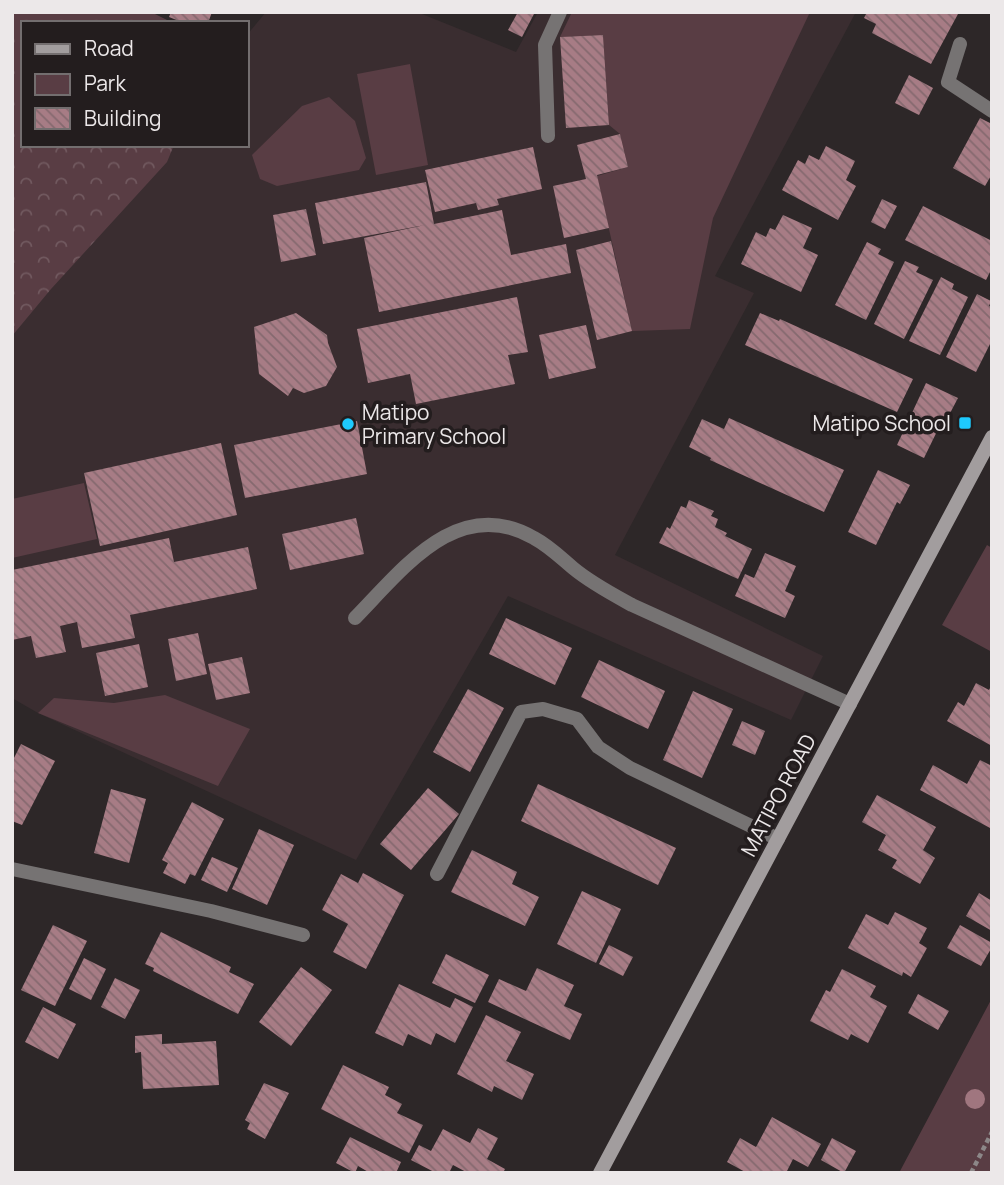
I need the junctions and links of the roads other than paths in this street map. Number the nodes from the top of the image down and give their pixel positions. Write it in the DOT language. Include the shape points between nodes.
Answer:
graph roads {
  1 [pos="560,12"];
  2 [pos="960,44"];
  3 [pos="992,111"];
  4 [pos="548,136"];
  5 [pos="992,438"];
  6 [pos="355,618"];
  7 [pos="850,704"];
  8 [pos="778,839"];
  9 [pos="12,869"];
  10 [pos="437,874"];
  11 [pos="303,935"];
  12 [pos="600,1173"];
  1 -- 4 [label="lane" via="545,45"];
  2 -- 3 [label="lane" via="948,82"];
  5 -- 7 [label="street, MATIPO ROAD"];
  6 -- 7 [label="lane" via="433,542 455,530 477,526 517,529 632,605"];
  7 -- 8 [label="street, MATIPO ROAD"];
  8 -- 10 [label="lane" via="630,768 598,747 577,719 543,709 521,712"];
  8 -- 12 [label="street, MATIPO ROAD"];
  9 -- 11 [label="lane"];
}
